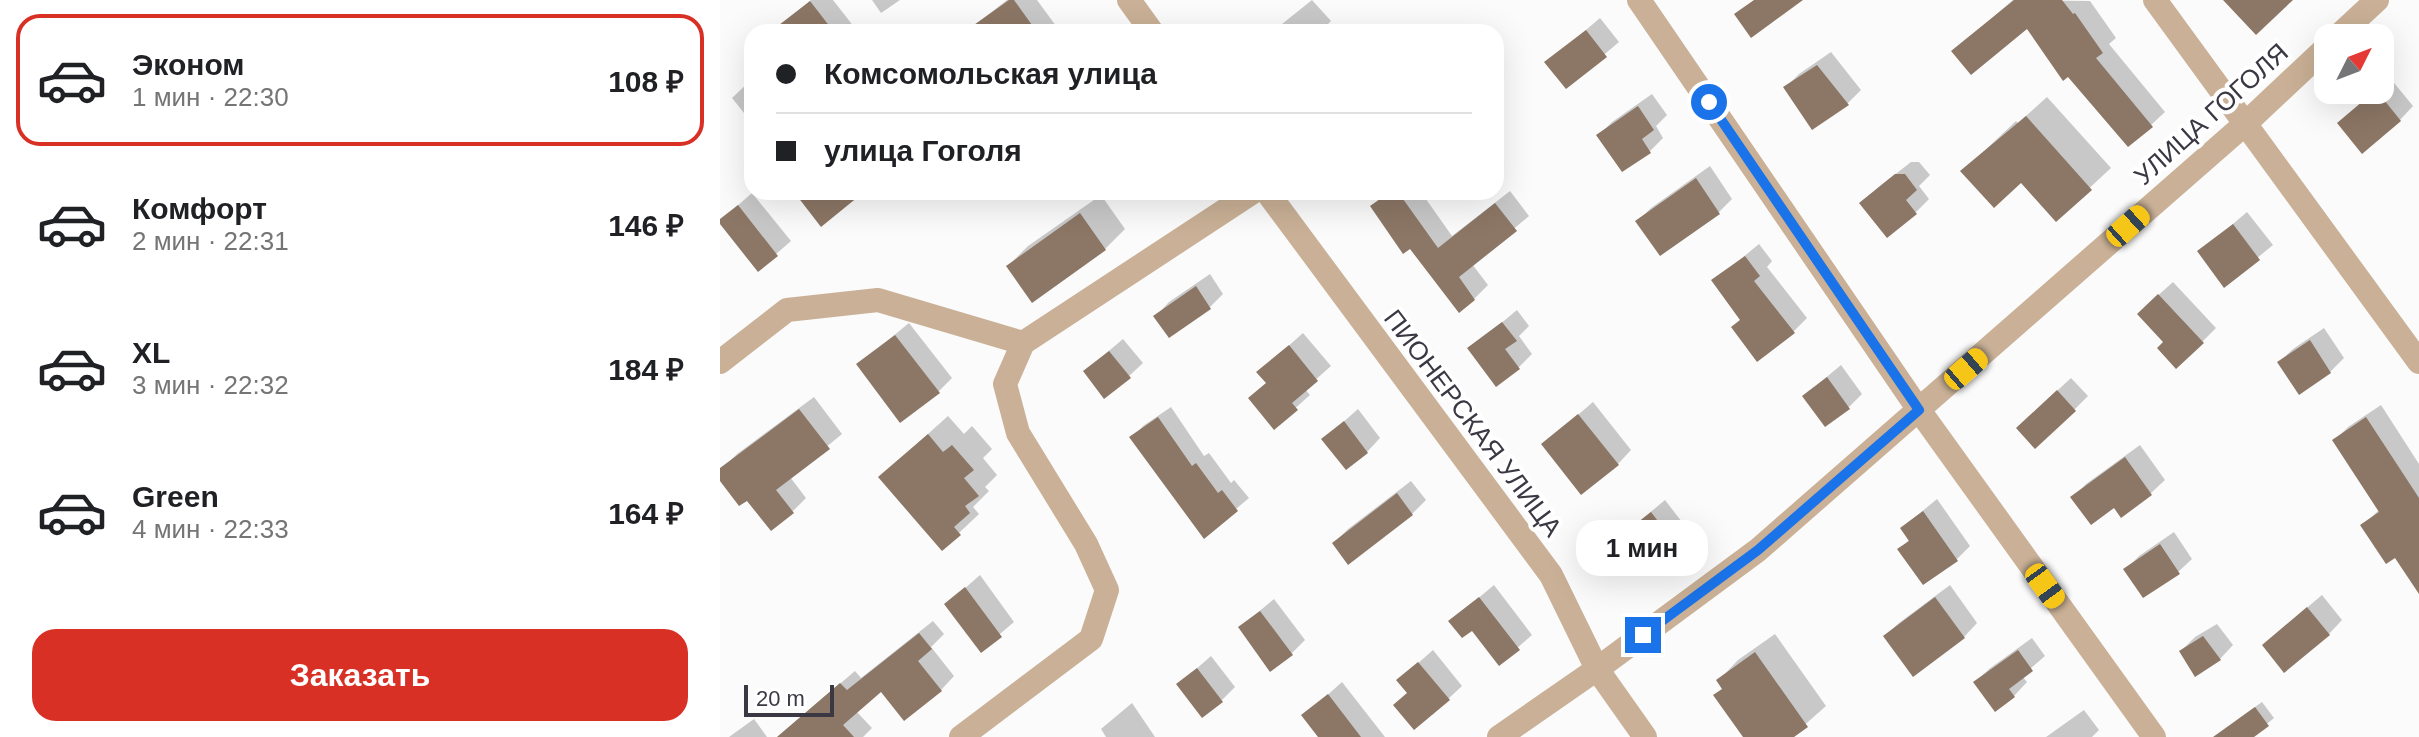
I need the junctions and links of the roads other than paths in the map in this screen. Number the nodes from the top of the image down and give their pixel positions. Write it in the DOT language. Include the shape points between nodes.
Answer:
graph roads {
  1 [pos="1129,0"];
  2 [pos="1639,0"];
  3 [pos="2155,0"];
  4 [pos="2377,0"];
  5 [pos="1146,24"];
  6 [pos="2351,24"];
  7 [pos="2314,59"];
  8 [pos="2245,124"];
  9 [pos="1241,200"];
  10 [pos="1273,200"];
  11 [pos="1023,343"];
  12 [pos="720,362"];
  13 [pos="2419,362"];
  14 [pos="1919,410"];
  15 [pos="1597,669"];
  16 [pos="961,737"];
  17 [pos="1499,737"];
  18 [pos="1645,737"];
  19 [pos="2154,737"];
  1 -- 5 [label="street"];
  2 -- 14 [label="street"];
  3 -- 8 [label="street"];
  4 -- 6 [label="street"];
  7 -- 8 [label="street, УЛИЦА ГОГОЛЯ"];
  8 -- 13 [label="street"];
  8 -- 14 [label="street, УЛИЦА ГОГОЛЯ"];
  9 -- 11 [label="street"];
  10 -- 15 [label="street, ПИОНЕРСКАЯ УЛИЦА" via="1551,575"];
  11 -- 12 [label="street" via="878,300 787,310"];
  11 -- 16 [label="street" via="1005,384 1018,433 1086,544 1107,590 1091,639"];
  14 -- 15 [label="street, УЛИЦА ГОГОЛЯ" via="1758,550"];
  14 -- 19 [label="street"];
  15 -- 17 [label="street, УЛИЦА ГОГОЛЯ"];
  15 -- 18 [label="street, ПИОНЕРСКАЯ УЛИЦА"];
}
